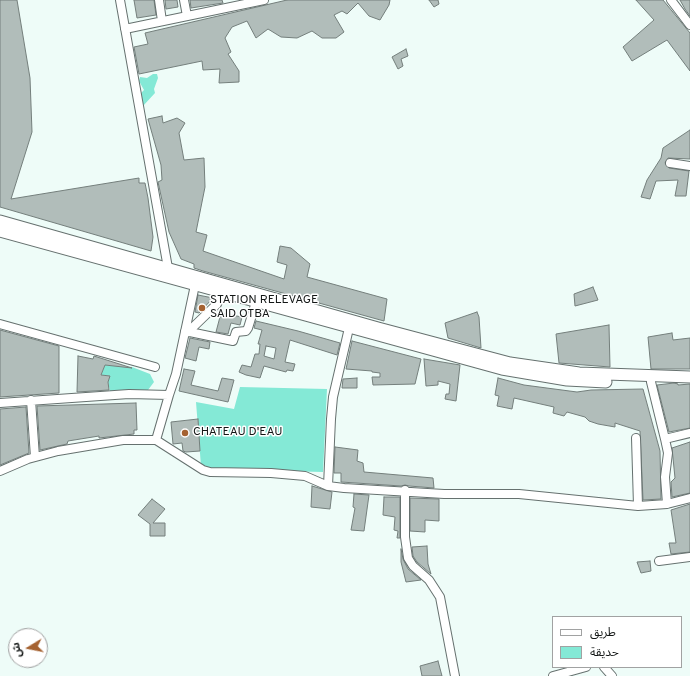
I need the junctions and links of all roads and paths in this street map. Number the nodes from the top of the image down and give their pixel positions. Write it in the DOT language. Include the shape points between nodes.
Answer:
graph roads {
  1 [pos="120,0"];
  2 [pos="159,0"];
  3 [pos="184,0"];
  4 [pos="264,0"];
  5 [pos="672,0"];
  6 [pos="187,16"];
  7 [pos="162,22"];
  8 [pos="690,25"];
  9 [pos="125,29"];
  10 [pos="670,163"];
  11 [pos="690,166"];
  12 [pos="0,221"];
  13 [pos="0,231"];
  14 [pos="168,268"];
  15 [pos="195,285"];
  16 [pos="222,292"];
  17 [pos="256,302"];
  18 [pos="0,324"];
  19 [pos="349,328"];
  20 [pos="187,332"];
  21 [pos="155,367"];
  22 [pos="668,377"];
  23 [pos="690,377"];
  24 [pos="651,382"];
  25 [pos="169,395"];
  26 [pos="31,400"];
  27 [pos="0,403"];
  28 [pos="690,433"];
  29 [pos="636,438"];
  30 [pos="665,439"];
  31 [pos="156,440"];
  32 [pos="35,457"];
  33 [pos="0,471"];
  34 [pos="328,486"];
  35 [pos="405,490"];
  36 [pos="690,498"];
  37 [pos="667,504"];
  38 [pos="638,506"];
  39 [pos="690,557"];
  40 [pos="659,561"];
  41 [pos="582,668"];
  42 [pos="605,668"];
  43 [pos="455,676"];
  44 [pos="553,676"];
  45 [pos="612,676"];
  1 -- 9 [label="street"];
  2 -- 7 [label="street"];
  3 -- 6 [label="street"];
  4 -- 6 [label="street"];
  5 -- 8 [label="street"];
  6 -- 7 [label="street"];
  7 -- 9 [label="street"];
  9 -- 14 [label="street"];
  10 -- 11 [label="street"];
  12 -- 14 [label="main road"];
  13 -- 15 [label="main road"];
  14 -- 22 [label="main road" via="510,363 579,373"];
  15 -- 16 [label="main road"];
  15 -- 20 [label="street"];
  16 -- 17 [label="main road"];
  16 -- 20 [label="street" via="217,304"];
  17 -- 19 [label="main road"];
  17 -- 20 [label="street" via="248,328 236,332 233,341"];
  18 -- 21 [label="street"];
  19 -- 24 [label="main road" via="516,372 580,381"];
  19 -- 34 [label="street" via="330,419"];
  20 -- 25 [label="street"];
  22 -- 23 [label="main road"];
  22 -- 24 [label="main road"];
  24 -- 30 [label="street"];
  25 -- 26 [label="street" via="129,394"];
  25 -- 31 [label="street"];
  26 -- 27 [label="street"];
  26 -- 32 [label="street"];
  28 -- 30 [label="street"];
  29 -- 38 [label="street"];
  30 -- 37 [label="street" via="668,453"];
  31 -- 32 [label="street" via="123,440"];
  31 -- 34 [label="street" via="210,472 305,476"];
  32 -- 33 [label="street"];
  34 -- 35 [label="street"];
  35 -- 38 [label="street" via="444,494 519,494"];
  35 -- 43 [label="street" via="408,558 429,580 440,597"];
  36 -- 37 [label="street"];
  37 -- 38 [label="street"];
  39 -- 40 [label="street"];
  41 -- 44 [label="street"];
  42 -- 45 [label="street"];
}
